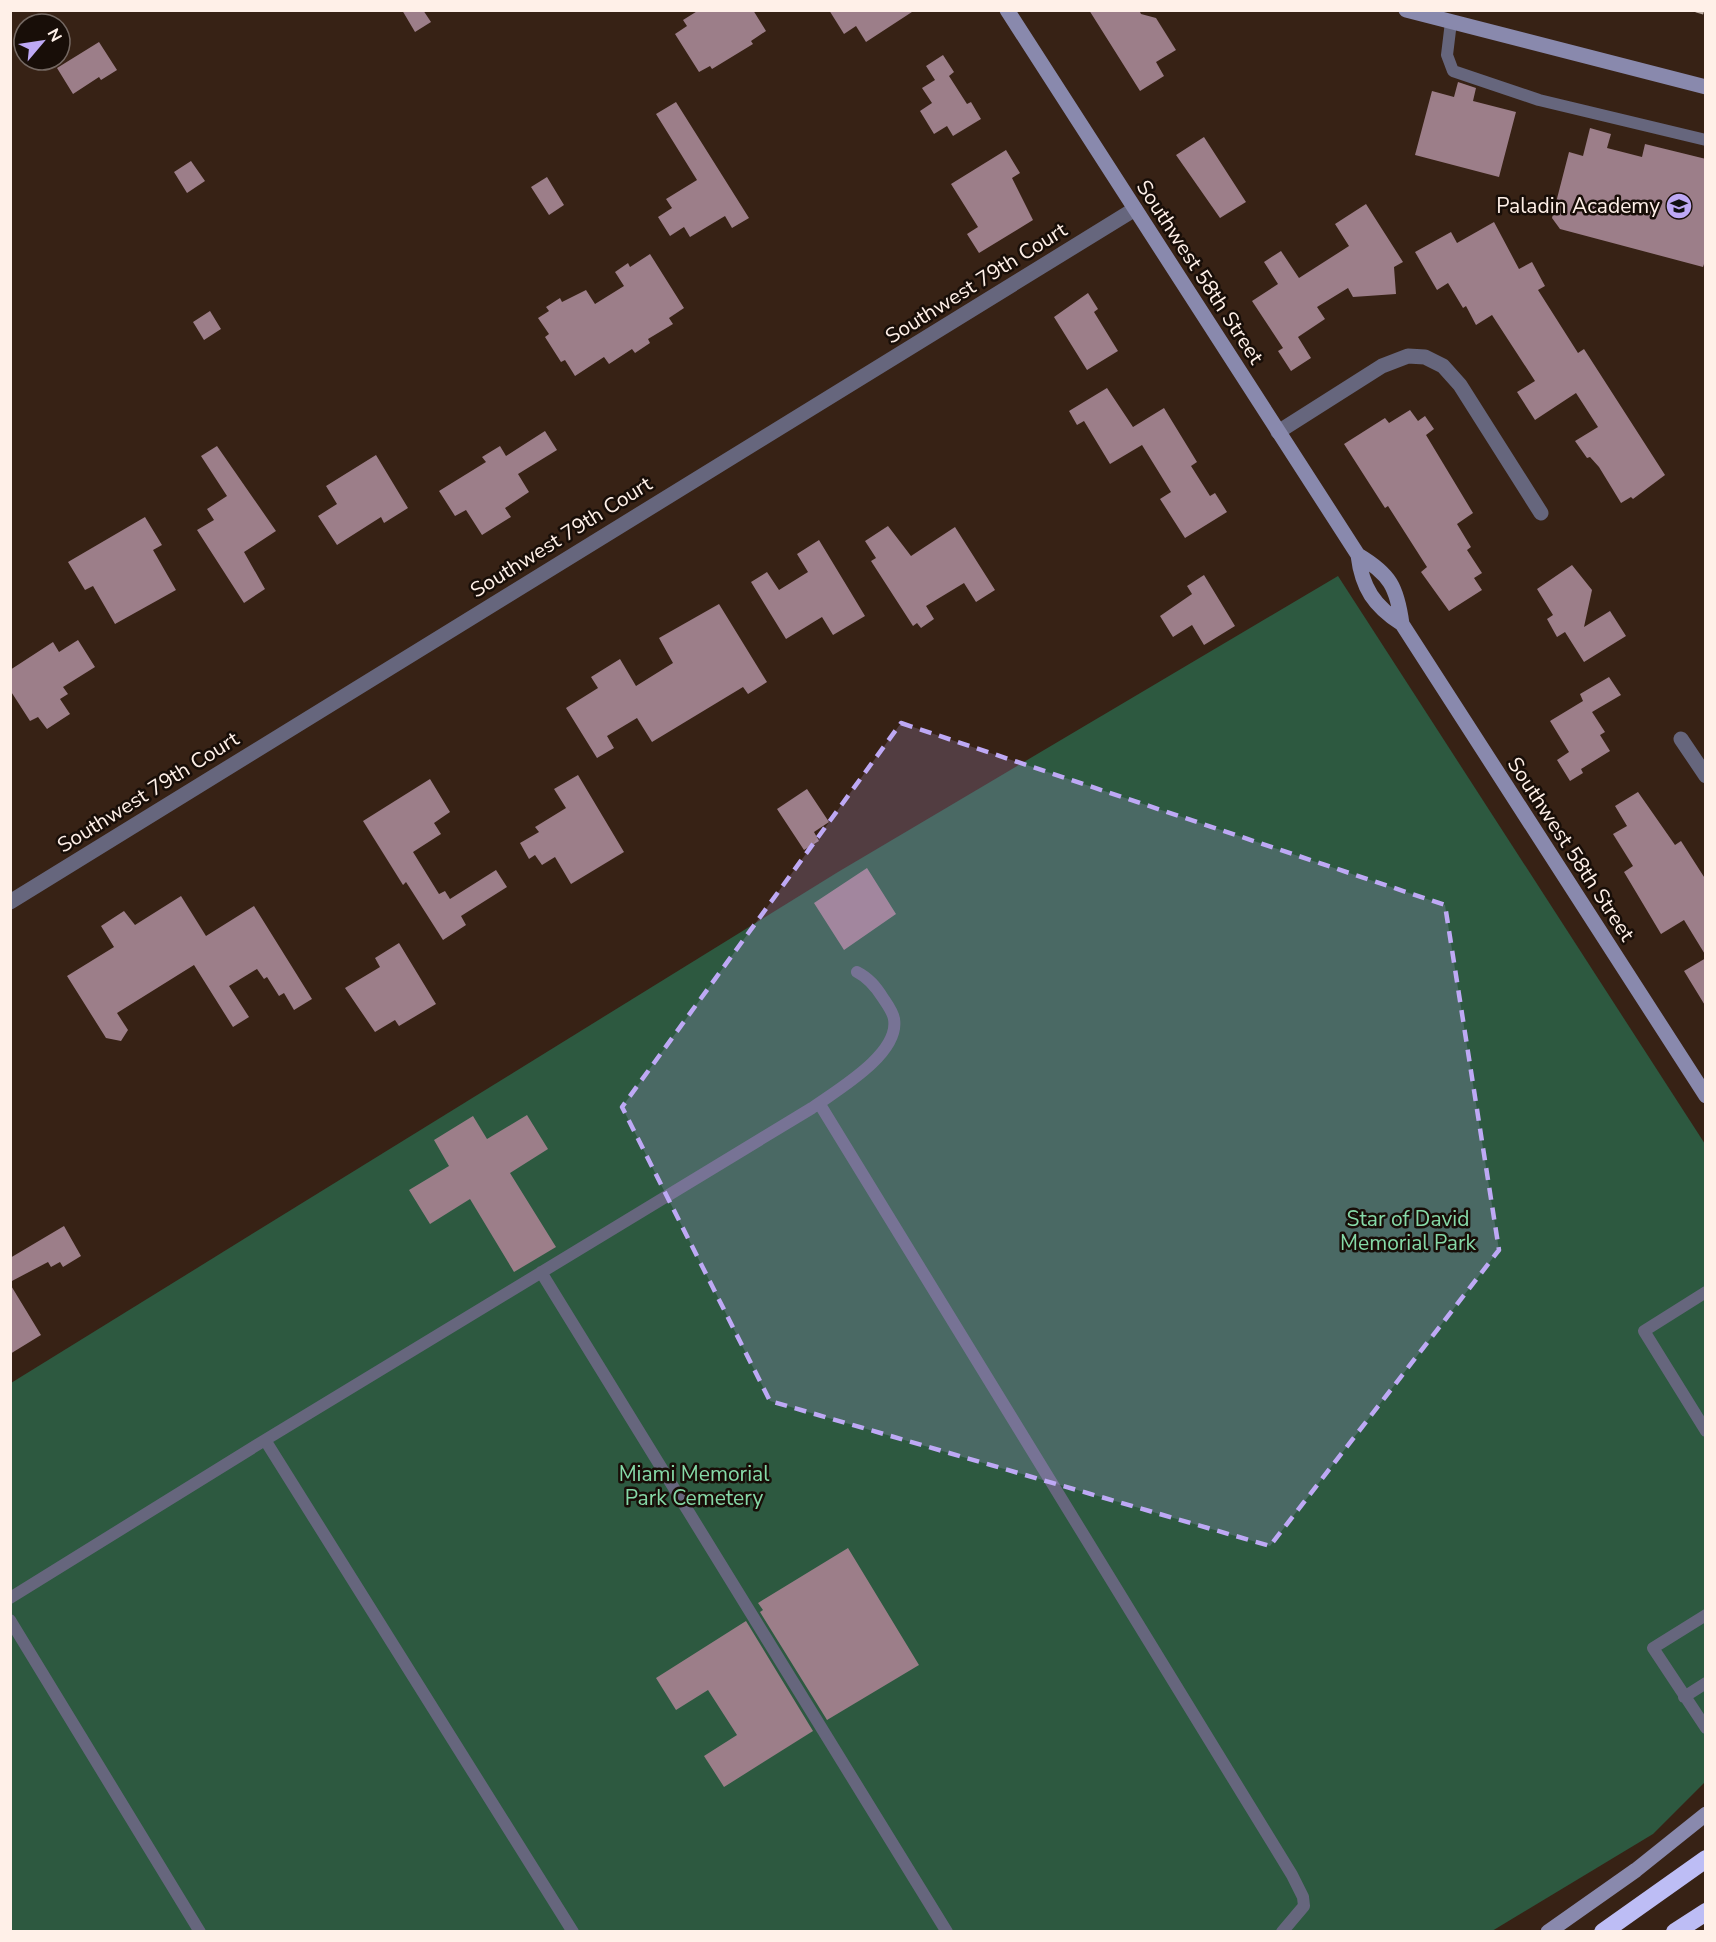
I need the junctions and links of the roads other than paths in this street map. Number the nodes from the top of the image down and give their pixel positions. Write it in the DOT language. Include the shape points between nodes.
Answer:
graph roads {
  1 [pos="1007,10"];
  2 [pos="1406,10"];
  3 [pos="1451,22"];
  4 [pos="1706,87"];
  5 [pos="1706,140"];
  6 [pos="1135,209"];
  7 [pos="1278,432"];
  8 [pos="1541,513"];
  9 [pos="1358,555"];
  10 [pos="1402,624"];
  11 [pos="1681,739"];
  12 [pos="1706,776"];
  13 [pos="10,902"];
  14 [pos="857,972"];
  15 [pos="1706,1096"];
  16 [pos="819,1103"];
  17 [pos="541,1272"];
  18 [pos="1706,1292"];
  19 [pos="1706,1431"];
  20 [pos="265,1440"];
  21 [pos="10,1598"];
  22 [pos="1706,1615"];
  23 [pos="10,1620"];
  24 [pos="1706,1683"];
  25 [pos="1684,1697"];
  26 [pos="1706,1728"];
  27 [pos="1706,1814"];
  28 [pos="1706,1859"];
  29 [pos="1706,1912"];
  30 [pos="200,1932"];
  31 [pos="573,1932"];
  32 [pos="947,1932"];
  33 [pos="1282,1932"];
  34 [pos="1548,1932"];
  35 [pos="1603,1932"];
  36 [pos="1675,1932"];
  1 -- 6 [label="street, Southwest 58th Street"];
  2 -- 3 [label="street"];
  3 -- 4 [label="street"];
  3 -- 5 [label="lane" via="1447,55 1452,71 1539,100"];
  6 -- 7 [label="street, Southwest 58th Street"];
  6 -- 13 [label="street, Southwest 79th Court"];
  7 -- 8 [label="street" via="1382,366 1400,358 1425,357 1443,366 1460,385"];
  7 -- 9 [label="street, Southwest 58th Street"];
  9 -- 10 [label="street, Southwest 58th Street" via="1373,601"];
  9 -- 10 [label="street, Southwest 58th Street" via="1378,568 1393,585"];
  10 -- 15 [label="street, Southwest 58th Street"];
  11 -- 12 [label="street"];
  14 -- 16 [label="lane" via="867,977 888,1005 894,1019 891,1040 858,1076"];
  16 -- 17 [label="lane"];
  16 -- 33 [label="lane" via="1292,1875 1304,1906"];
  17 -- 20 [label="lane"];
  17 -- 32 [label="lane"];
  18 -- 19 [label="lane" via="1644,1331"];
  20 -- 21 [label="lane"];
  20 -- 31 [label="lane"];
  22 -- 25 [label="lane" via="1653,1648"];
  23 -- 30 [label="lane"];
  24 -- 25 [label="lane"];
  25 -- 26 [label="lane"];
  27 -- 34 [label="street"];
  28 -- 35 [label="highway"];
  29 -- 36 [label="highway"];
}
